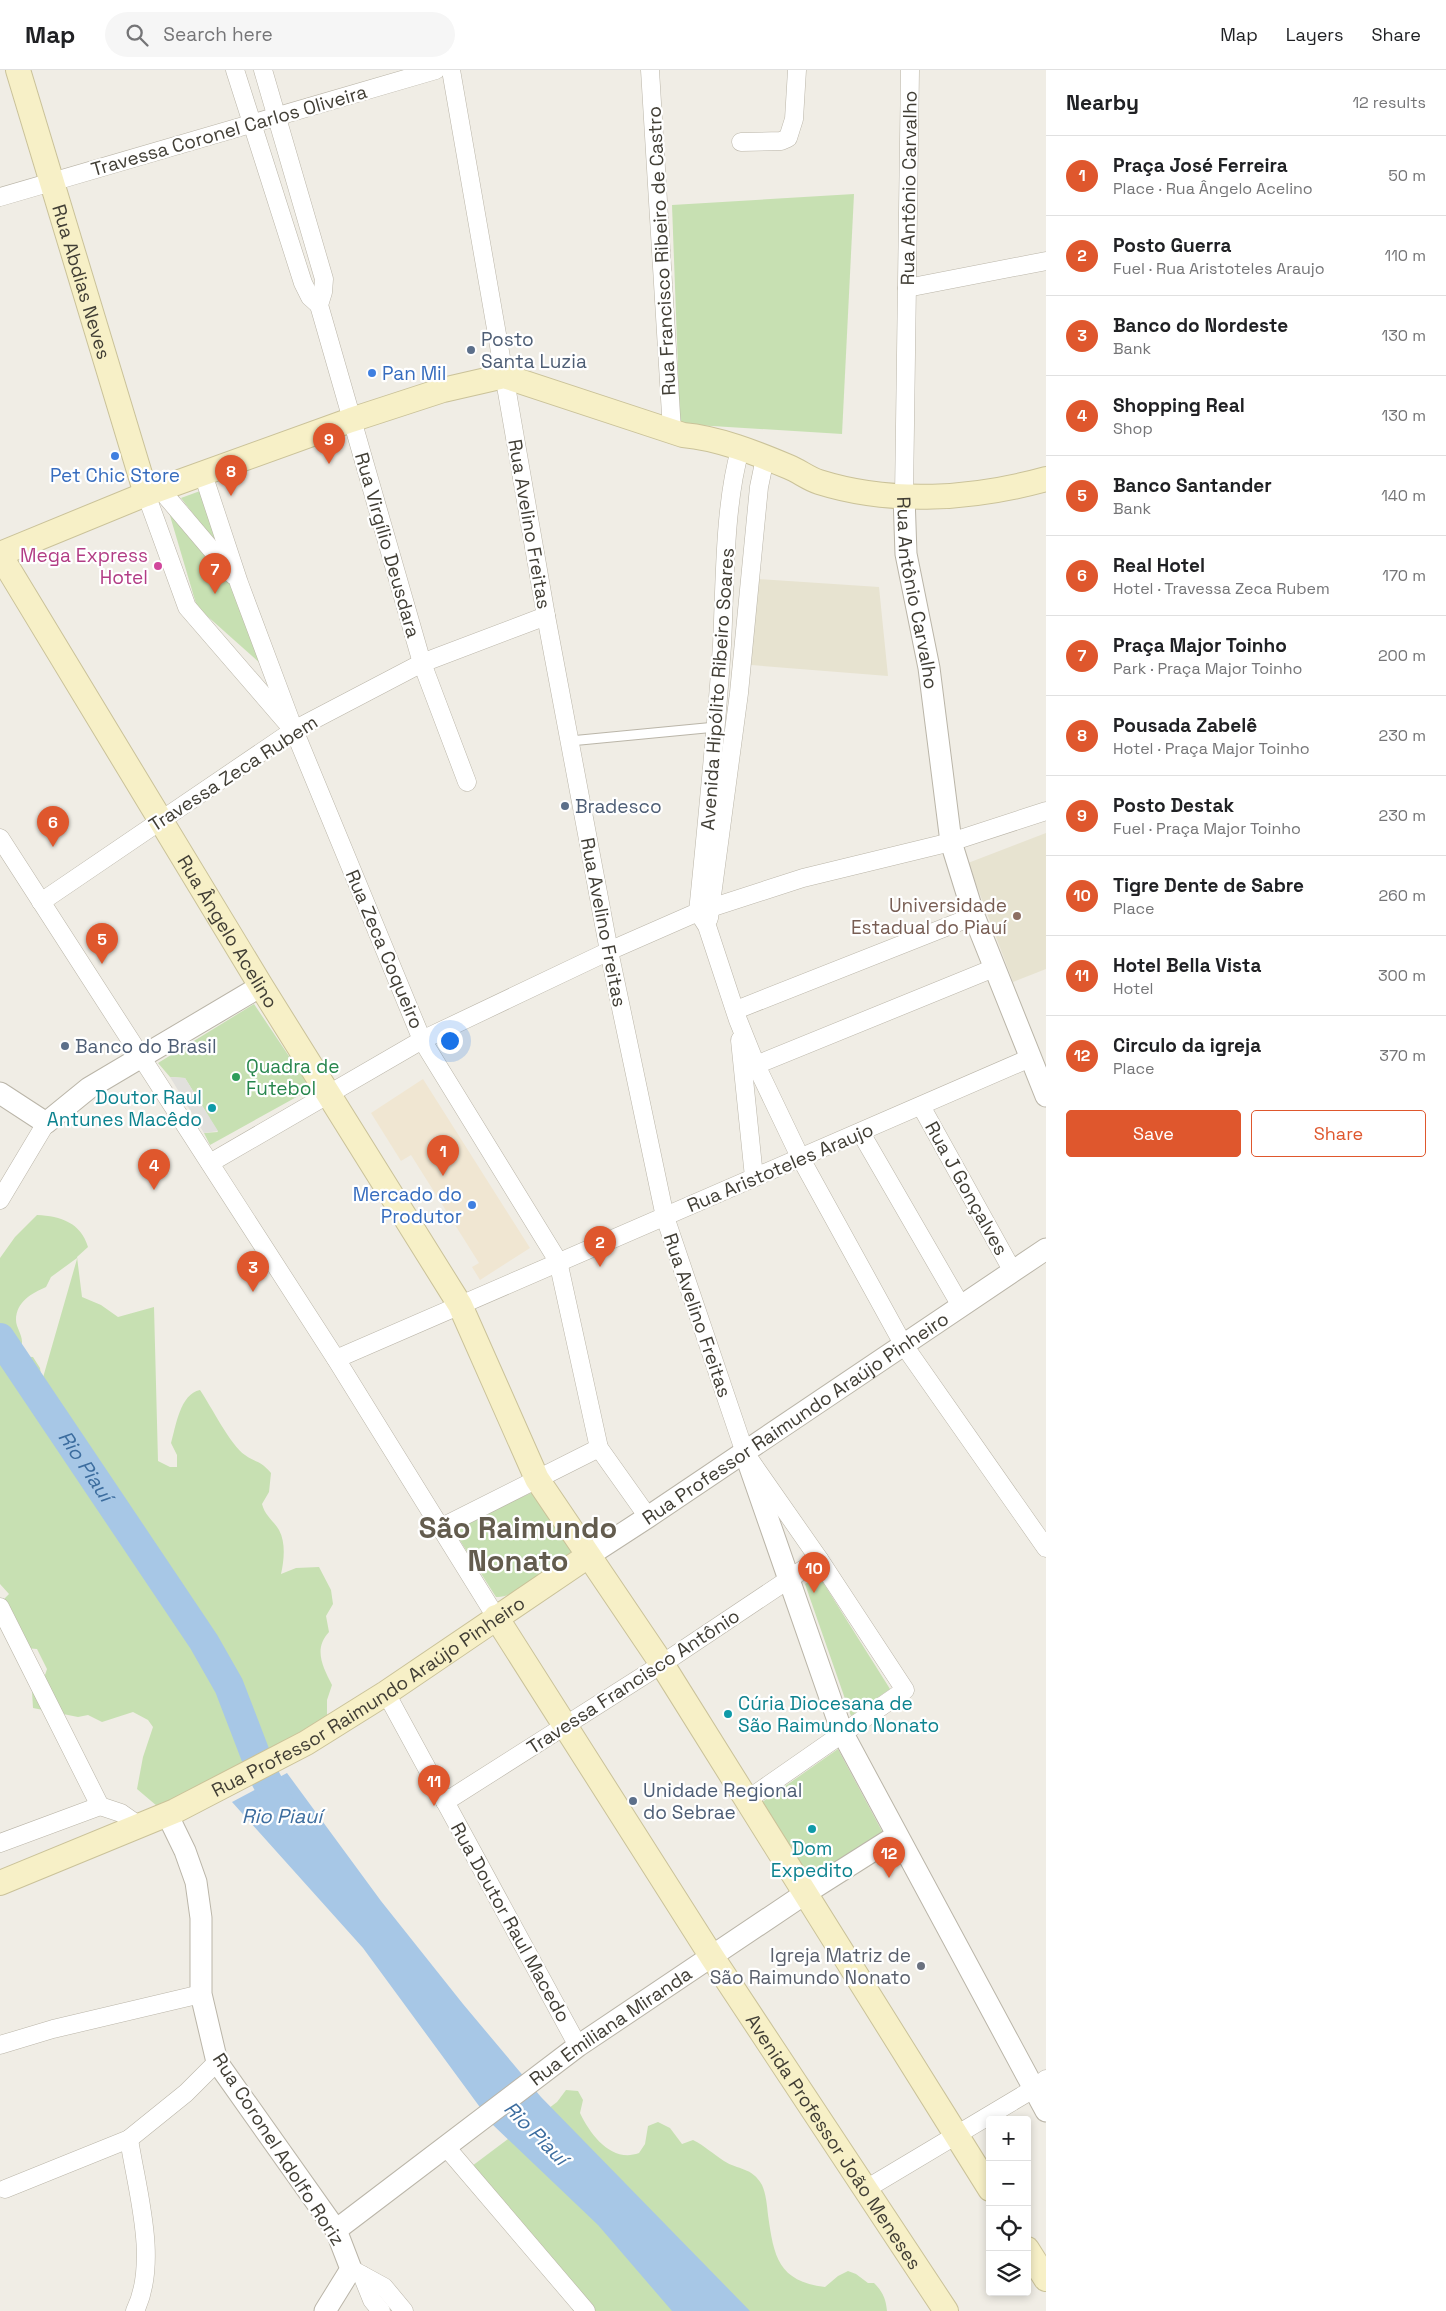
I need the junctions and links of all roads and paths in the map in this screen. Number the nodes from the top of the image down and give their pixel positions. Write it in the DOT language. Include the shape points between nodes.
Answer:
graph roads {
  1 [pos="18,70"];
  2 [pos="235,70"];
  3 [pos="262,70"];
  4 [pos="436,70"];
  5 [pos="451,70"];
  6 [pos="653,70"];
  7 [pos="796,70"];
  8 [pos="910,70"];
  9 [pos="276,116"];
  10 [pos="251,124"];
  11 [pos="741,142"];
  12 [pos="52,182"];
  13 [pos="0,197"];
  14 [pos="1046,261"];
  15 [pos="907,288"];
  16 [pos="319,305"];
  17 [pos="504,376"];
  18 [pos="351,420"];
  19 [pos="677,433"];
  20 [pos="738,456"];
  21 [pos="763,466"];
  22 [pos="204,474"];
  23 [pos="1046,479"];
  24 [pos="153,492"];
  25 [pos="904,496"];
  26 [pos="0,554"];
  27 [pos="240,583"];
  28 [pos="546,616"];
  29 [pos="422,663"];
  30 [pos="719,689"];
  31 [pos="739,692"];
  32 [pos="716,728"];
  33 [pos="294,730"];
  34 [pos="570,741"];
  35 [pos="467,782"];
  36 [pos="1046,811"];
  37 [pos="161,820"];
  38 [pos="1,842"];
  39 [pos="951,842"];
  40 [pos="41,902"];
  41 [pos="705,915"];
  42 [pos="974,916"];
  43 [pos="609,951"];
  44 [pos="994,968"];
  45 [pos="261,986"];
  46 [pos="737,1015"];
  47 [pos="422,1040"];
  48 [pos="142,1056"];
  49 [pos="1030,1058"];
  50 [pos="756,1065"];
  51 [pos="0,1093"];
  52 [pos="327,1094"];
  53 [pos="1046,1096"];
  54 [pos="922,1106"];
  55 [pos="46,1123"];
  56 [pos="861,1133"];
  57 [pos="800,1157"];
  58 [pos="210,1163"];
  59 [pos="754,1177"];
  60 [pos="1,1198"];
  61 [pos="665,1217"];
  62 [pos="1046,1248"];
  63 [pos="558,1261"];
  64 [pos="1012,1270"];
  65 [pos="460,1305"];
  66 [pos="961,1306"];
  67 [pos="903,1344"];
  68 [pos="336,1359"];
  69 [pos="599,1448"];
  70 [pos="745,1453"];
  71 [pos="538,1479"];
  72 [pos="648,1518"];
  73 [pos="440,1528"];
  74 [pos="1046,1548"];
  75 [pos="588,1556"];
  76 [pos="819,1559"];
  77 [pos="790,1577"];
  78 [pos="0,1607"];
  79 [pos="496,1617"];
  80 [pos="662,1664"];
  81 [pos="386,1693"];
  82 [pos="565,1725"];
  83 [pos="842,1732"];
  84 [pos="747,1800"];
  85 [pos="445,1802"];
  86 [pos="100,1806"];
  87 [pos="176,1810"];
  88 [pos="138,1826"];
  89 [pos="896,1836"];
  90 [pos="0,1843"];
  91 [pos="0,1883"];
  92 [pos="806,1893"];
  93 [pos="712,1957"];
  94 [pos="201,1994"];
  95 [pos="0,2045"];
  96 [pos="578,2046"];
  97 [pos="217,2062"];
  98 [pos="1040,2083"];
  99 [pos="1046,2111"];
  100 [pos="956,2134"];
  101 [pos="130,2139"];
  102 [pos="446,2147"];
  103 [pos="986,2183"];
  104 [pos="5,2189"];
  105 [pos="866,2189"];
  106 [pos="336,2230"];
  107 [pos="1028,2251"];
  108 [pos="357,2272"];
  109 [pos="1046,2278"];
  110 [pos="135,2311"];
  111 [pos="325,2311"];
  112 [pos="381,2311"];
  113 [pos="404,2311"];
  114 [pos="586,2311"];
  115 [pos="946,2311"];
  1 -- 12 [label="main road, Rua Abdias Neves"];
  2 -- 10 [label="street, Rua Virgílio Deusdara"];
  3 -- 9 [label="street, Rua Virgílio Deusdara"];
  4 -- 9 [label="street, Travessa Coronel Carlos Oliveira"];
  5 -- 17 [label="street, Rua Avelino Freitas"];
  6 -- 19 [label="street, Rua Francisco Ribeiro de Castro"];
  7 -- 11 [label="street" via="794,119 788,138"];
  8 -- 15 [label="street, Rua Antônio Carvalho"];
  9 -- 10 [label="street, Travessa Coronel Carlos Oliveira"];
  9 -- 16 [label="street, Rua Virgílio Deusdara" via="324,279"];
  10 -- 12 [label="street, Travessa Coronel Carlos Oliveira"];
  10 -- 16 [label="street, Rua Virgílio Deusdara" via="302,283"];
  12 -- 13 [label="street, Travessa Coronel Carlos Oliveira"];
  12 -- 24 [label="main road, Rua Abdias Neves"];
  14 -- 15 [label="street"];
  15 -- 25 [label="street, Rua Antônio Carvalho"];
  16 -- 18 [label="street, Rua Virgílio Deusdara"];
  17 -- 18 [label="main road" via="424,396"];
  17 -- 19 [label="main road"];
  17 -- 28 [label="street, Rua Avelino Freitas"];
  18 -- 22 [label="main road"];
  18 -- 29 [label="street, Rua Virgílio Deusdara"];
  19 -- 20 [label="main road" via="701,446"];
  20 -- 21 [label="main road"];
  20 -- 30 [label="street, Avenida Hipólito Ribeiro Soares" via="729,526"];
  21 -- 25 [label="main road" via="791,482 818,482"];
  21 -- 31 [label="street, Avenida Hipólito Ribeiro Soares"];
  22 -- 24 [label="main road"];
  22 -- 27 [label="street, Rua Zeca Coqueiro"];
  23 -- 25 [label="main road" via="986,493"];
  24 -- 26 [label="main road"];
  24 -- 27 [label="street"];
  24 -- 33 [label="street" via="187,607"];
  25 -- 39 [label="street, Rua Antônio Carvalho" via="906,554 936,711"];
  26 -- 37 [label="main road, Rua Ângelo Acelino"];
  27 -- 33 [label="street, Rua Zeca Coqueiro"];
  28 -- 29 [label="street, Travessa Zeca Rubem"];
  28 -- 34 [label="street, Rua Avelino Freitas"];
  29 -- 33 [label="street, Travessa Zeca Rubem"];
  29 -- 35 [label="street, Rua Virgílio Deusdara"];
  30 -- 31 [label="street"];
  30 -- 32 [label="street, Avenida Hipólito Ribeiro Soares"];
  31 -- 41 [label="street, Avenida Hipólito Ribeiro Soares"];
  32 -- 34 [label="lane"];
  32 -- 41 [label="street, Avenida Hipólito Ribeiro Soares"];
  33 -- 37 [label="street, Travessa Zeca Rubem"];
  33 -- 47 [label="street, Rua Zeca Coqueiro"];
  34 -- 43 [label="street, Rua Avelino Freitas"];
  36 -- 39 [label="street"];
  37 -- 40 [label="street, Travessa Zeca Rubem"];
  37 -- 45 [label="main road, Rua Ângelo Acelino"];
  38 -- 40 [label="street"];
  39 -- 41 [label="street" via="804,878"];
  39 -- 42 [label="street, Rua Antônio Carvalho"];
  40 -- 48 [label="street"];
  41 -- 43 [label="street"];
  41 -- 46 [label="street, Avenida Hipólito Ribeiro Soares"];
  42 -- 44 [label="street, Rua Antônio Carvalho"];
  42 -- 46 [label="street"];
  43 -- 47 [label="street"];
  43 -- 61 [label="street, Rua Avelino Freitas"];
  44 -- 49 [label="street, Rua Antônio Carvalho"];
  44 -- 50 [label="street"];
  45 -- 48 [label="street"];
  45 -- 52 [label="main road, Rua Ângelo Acelino"];
  46 -- 50 [label="street, Avenida Hipólito Ribeiro Soares"];
  46 -- 59 [label="street, Avenida Hipólito Ribeiro Soares"];
  47 -- 52 [label="street"];
  47 -- 63 [label="street, Rua Zeca Coqueiro"];
  48 -- 55 [label="street" via="83,1092"];
  48 -- 58 [label="street"];
  49 -- 53 [label="street, Rua Antônio Carvalho"];
  49 -- 54 [label="street, Rua Aristoteles Araujo"];
  50 -- 57 [label="street, Avenida Hipólito Ribeiro Soares"];
  51 -- 55 [label="street"];
  52 -- 58 [label="street"];
  52 -- 65 [label="main road, Rua Ângelo Acelino"];
  54 -- 56 [label="street, Rua Aristoteles Araujo"];
  54 -- 64 [label="street, Rua J Gonçalves"];
  55 -- 60 [label="street"];
  56 -- 57 [label="street, Rua Aristoteles Araujo"];
  56 -- 66 [label="street"];
  57 -- 59 [label="street, Rua Aristoteles Araujo"];
  57 -- 67 [label="street, Avenida Hipólito Ribeiro Soares"];
  58 -- 68 [label="street"];
  59 -- 61 [label="street, Rua Aristoteles Araujo"];
  61 -- 63 [label="street, Rua Aristoteles Araujo"];
  61 -- 70 [label="street, Rua Avelino Freitas"];
  62 -- 64 [label="street, Rua Professor Raimundo Araújo Pinheiro"];
  63 -- 65 [label="street, Rua Aristoteles Araujo"];
  63 -- 69 [label="street, Rua Zeca Coqueiro"];
  64 -- 66 [label="street, Rua Professor Raimundo Araújo Pinheiro"];
  65 -- 68 [label="street, Rua Aristoteles Araujo"];
  65 -- 71 [label="main road, Rua Ângelo Acelino"];
  66 -- 67 [label="street, Rua Professor Raimundo Araújo Pinheiro"];
  67 -- 70 [label="street, Rua Professor Raimundo Araújo Pinheiro"];
  67 -- 74 [label="street, Avenida Hipólito Ribeiro Soares"];
  68 -- 73 [label="street"];
  69 -- 71 [label="street"];
  69 -- 72 [label="street"];
  70 -- 72 [label="street, Rua Professor Raimundo Araújo Pinheiro"];
  70 -- 76 [label="street, Rua Avelino Freitas"];
  70 -- 77 [label="street"];
  71 -- 73 [label="street"];
  71 -- 75 [label="main road, Rua Ângelo Acelino"];
  72 -- 75 [label="street, Rua Professor Raimundo Araújo Pinheiro"];
  73 -- 79 [label="street"];
  75 -- 79 [label="main road, Rua Professor Raimundo Araújo Pinheiro"];
  75 -- 80 [label="main road, Rua Ângelo Acelino"];
  76 -- 77 [label="street, Travessa Francisco Antônio"];
  76 -- 83 [label="street, Rua Avelino Freitas" via="905,1690"];
  77 -- 80 [label="street, Travessa Francisco Antônio"];
  77 -- 83 [label="street"];
  78 -- 86 [label="street"];
  79 -- 81 [label="main road, Rua Professor Raimundo Araújo Pinheiro"];
  79 -- 82 [label="main road, Avenida Professor João Meneses"];
  80 -- 82 [label="street, Travessa Francisco Antônio"];
  80 -- 84 [label="main road, Rua Ângelo Acelino"];
  81 -- 85 [label="street, Rua Doutor Raul Macedo"];
  81 -- 87 [label="main road, Rua Professor Raimundo Araújo Pinheiro" via="306,1743"];
  82 -- 85 [label="street, Travessa Francisco Antônio"];
  82 -- 93 [label="main road, Avenida Professor João Meneses"];
  83 -- 84 [label="street"];
  83 -- 89 [label="street"];
  84 -- 92 [label="main road, Rua Ângelo Acelino"];
  85 -- 96 [label="street, Rua Doutor Raul Macedo"];
  86 -- 88 [label="street" via="121,1813"];
  86 -- 90 [label="street"];
  87 -- 88 [label="main road, Rua Professor Raimundo Araújo Pinheiro"];
  87 -- 94 [label="street, Rua Coronel Adolfo Roriz" via="196,1882 201,1918"];
  88 -- 91 [label="main road, Rua Professor Raimundo Araújo Pinheiro"];
  89 -- 92 [label="street, Rua Emiliana Miranda"];
  89 -- 98 [label="street"];
  92 -- 93 [label="street, Rua Emiliana Miranda"];
  92 -- 100 [label="main road, Rua Ângelo Acelino"];
  93 -- 96 [label="street, Rua Emiliana Miranda"];
  93 -- 105 [label="main road, Avenida Professor João Meneses"];
  94 -- 95 [label="street"];
  94 -- 97 [label="street, Rua Coronel Adolfo Roriz"];
  96 -- 102 [label="street, Rua Emiliana Miranda"];
  97 -- 101 [label="street" via="186,2093"];
  97 -- 106 [label="street, Rua Coronel Adolfo Roriz"];
  98 -- 99 [label="street"];
  98 -- 100 [label="street"];
  100 -- 103 [label="main road, Rua Ângelo Acelino"];
  100 -- 105 [label="street"];
  101 -- 104 [label="street"];
  101 -- 110 [label="street" via="146,2260 144,2284"];
  102 -- 106 [label="street, Rua Emiliana Miranda"];
  102 -- 114 [label="street"];
  105 -- 115 [label="main road, Avenida Professor João Meneses"];
  106 -- 108 [label="street, Rua Coronel Adolfo Roriz"];
  107 -- 109 [label="main road"];
  108 -- 111 [label="street"];
  108 -- 112 [label="street, Rua Coronel Adolfo Roriz"];
  108 -- 113 [label="street" via="384,2287"];
}
